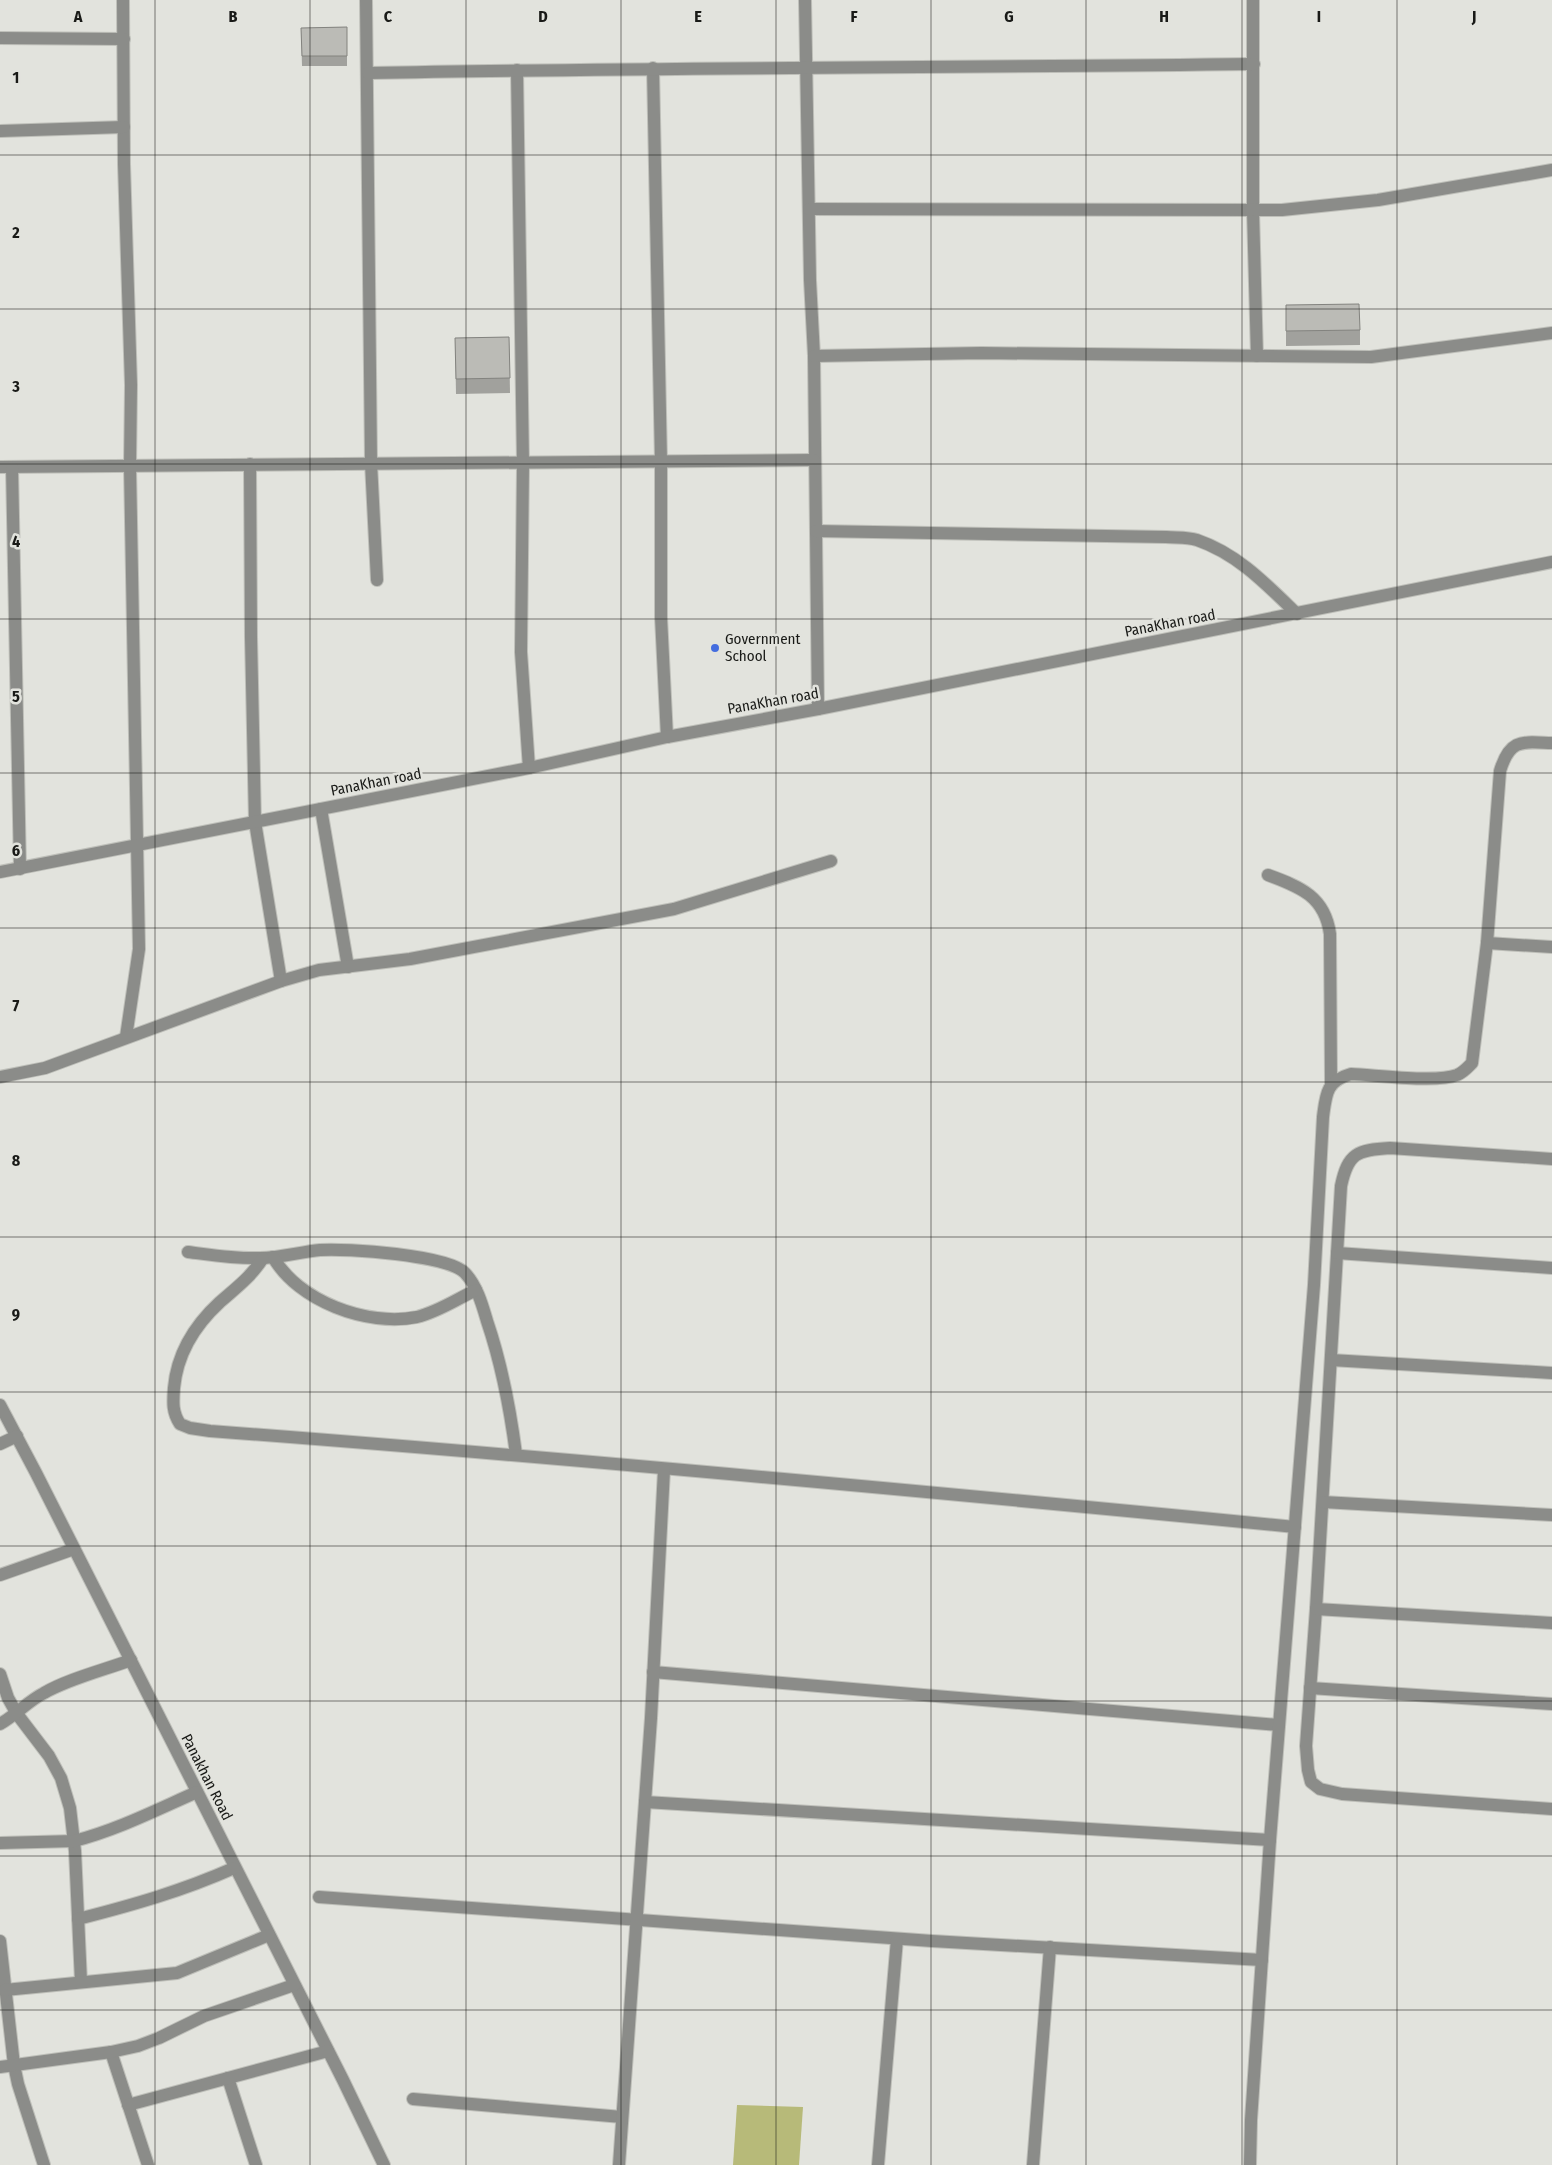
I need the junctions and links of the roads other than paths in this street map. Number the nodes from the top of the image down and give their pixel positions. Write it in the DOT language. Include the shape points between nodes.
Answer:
graph roads {
  1 [pos="124,0"];
  2 [pos="366,0"];
  3 [pos="805,0"];
  4 [pos="1253,0"];
  5 [pos="0,38"];
  6 [pos="124,39"];
  7 [pos="1254,64"];
  8 [pos="805,66"];
  9 [pos="653,68"];
  10 [pos="517,70"];
  11 [pos="368,73"];
  12 [pos="124,127"];
  13 [pos="0,130"];
  14 [pos="1552,170"];
  15 [pos="809,209"];
  16 [pos="1254,210"];
  17 [pos="1552,333"];
  18 [pos="814,356"];
  19 [pos="1257,356"];
  20 [pos="814,460"];
  21 [pos="661,462"];
  22 [pos="372,463"];
  23 [pos="250,464"];
  24 [pos="523,464"];
  25 [pos="6,467"];
  26 [pos="130,467"];
  27 [pos="816,531"];
  28 [pos="1552,562"];
  29 [pos="377,580"];
  30 [pos="1297,614"];
  31 [pos="818,709"];
  32 [pos="667,737"];
  33 [pos="1552,743"];
  34 [pos="529,768"];
  35 [pos="321,809"];
  36 [pos="255,822"];
  37 [pos="137,845"];
  38 [pos="831,861"];
  39 [pos="20,868"];
  40 [pos="0,872"];
  41 [pos="1268,876"];
  42 [pos="1486,943"];
  43 [pos="1552,947"];
  44 [pos="348,967"];
  45 [pos="281,981"];
  46 [pos="126,1037"];
  47 [pos="0,1076"];
  48 [pos="1331,1083"];
  49 [pos="1552,1159"];
  50 [pos="188,1252"];
  51 [pos="1337,1254"];
  52 [pos="268,1258"];
  53 [pos="1552,1268"];
  54 [pos="476,1290"];
  55 [pos="1331,1360"];
  56 [pos="1552,1373"];
  57 [pos="0,1405"];
  58 [pos="17,1436"];
  59 [pos="0,1444"];
  60 [pos="516,1454"];
  61 [pos="664,1470"];
  62 [pos="1323,1502"];
  63 [pos="1552,1515"];
  64 [pos="1295,1527"];
  65 [pos="74,1549"];
  66 [pos="0,1575"];
  67 [pos="1316,1609"];
  68 [pos="1552,1623"];
  69 [pos="131,1660"];
  70 [pos="653,1672"];
  71 [pos="0,1674"];
  72 [pos="1310,1688"];
  73 [pos="1552,1704"];
  74 [pos="17,1714"];
  75 [pos="0,1724"];
  76 [pos="1280,1725"];
  77 [pos="197,1792"];
  78 [pos="645,1802"];
  79 [pos="1552,1809"];
  80 [pos="1270,1840"];
  81 [pos="74,1841"];
  82 [pos="0,1842"];
  83 [pos="234,1868"];
  84 [pos="319,1897"];
  85 [pos="78,1919"];
  86 [pos="636,1919"];
  87 [pos="269,1935"];
  88 [pos="897,1939"];
  89 [pos="0,1940"];
  90 [pos="1050,1947"];
  91 [pos="1262,1960"];
  92 [pos="81,1982"];
  93 [pos="294,1985"];
  94 [pos="5,1990"];
  95 [pos="328,2051"];
  96 [pos="111,2052"];
  97 [pos="14,2065"];
  98 [pos="0,2066"];
  99 [pos="228,2078"];
  100 [pos="413,2098"];
  101 [pos="128,2105"];
  102 [pos="622,2117"];
  103 [pos="44,2165"];
  104 [pos="148,2165"];
  105 [pos="256,2165"];
  106 [pos="384,2165"];
  107 [pos="619,2165"];
  108 [pos="878,2165"];
  109 [pos="1033,2165"];
  110 [pos="1250,2165"];
  1 -- 6 [label="street"];
  2 -- 11 [label="street"];
  3 -- 8 [label="street"];
  4 -- 7 [label="street"];
  5 -- 6 [label="street"];
  6 -- 12 [label="street"];
  7 -- 8 [label="street"];
  7 -- 16 [label="street"];
  8 -- 9 [label="street"];
  8 -- 15 [label="street"];
  9 -- 10 [label="street"];
  9 -- 21 [label="street"];
  10 -- 11 [label="street"];
  10 -- 24 [label="street"];
  11 -- 22 [label="street" via="367,236"];
  12 -- 13 [label="street"];
  12 -- 26 [label="street"];
  14 -- 16 [label="street" via="1349,204"];
  15 -- 16 [label="street"];
  15 -- 18 [label="street"];
  16 -- 19 [label="street"];
  17 -- 19 [label="street" via="1371,357"];
  18 -- 19 [label="street" via="990,353"];
  18 -- 20 [label="street"];
  20 -- 21 [label="street"];
  20 -- 27 [label="street"];
  21 -- 24 [label="street"];
  21 -- 32 [label="street" via="661,617"];
  22 -- 23 [label="street"];
  22 -- 24 [label="street"];
  22 -- 29 [label="street"];
  23 -- 26 [label="street"];
  23 -- 36 [label="street"];
  24 -- 34 [label="street" via="521,652"];
  25 -- 26 [label="street"];
  25 -- 39 [label="street"];
  26 -- 37 [label="street"];
  27 -- 30 [label="street" via="1166,536 1195,540 1226,552"];
  27 -- 31 [label="street"];
  28 -- 30 [label="street, PanaKhan road"];
  30 -- 31 [label="street, PanaKhan road"];
  31 -- 32 [label="street, PanaKhan road"];
  32 -- 34 [label="street, PanaKhan road"];
  33 -- 42 [label="street" via="1517,745 1508,750 1504,758 1500,771"];
  34 -- 35 [label="street, PanaKhan road"];
  35 -- 36 [label="street, PanaKhan road"];
  35 -- 44 [label="street"];
  36 -- 37 [label="street, PanaKhan road"];
  36 -- 45 [label="street"];
  37 -- 39 [label="street, PanaKhan road"];
  37 -- 46 [label="street" via="138,949"];
  38 -- 44 [label="street" via="674,908 410,959"];
  39 -- 40 [label="street, PanaKhan road"];
  41 -- 48 [label="street" via="1301,888 1322,908 1328,920"];
  42 -- 43 [label="street"];
  42 -- 48 [label="street" via="1475,1050 1472,1063 1464,1072 1440,1078 1351,1074"];
  44 -- 45 [label="street" via="319,970"];
  45 -- 46 [label="street"];
  46 -- 47 [label="street" via="46,1068"];
  48 -- 64 [label="street" via="1323,1117 1314,1294"];
  49 -- 51 [label="street" via="1390,1148 1356,1153 1345,1171 1341,1186"];
  50 -- 52 [label="street"];
  51 -- 53 [label="street"];
  51 -- 55 [label="street"];
  52 -- 54 [label="street" via="320,1250 382,1252 454,1266 464,1272"];
  52 -- 54 [label="street" via="301,1289 338,1308 384,1320 434,1311"];
  52 -- 60 [label="street" via="218,1303 182,1351 175,1377 173,1408 180,1424 210,1431"];
  54 -- 60 [label="street" via="495,1343"];
  55 -- 56 [label="street"];
  55 -- 62 [label="street"];
  57 -- 58 [label="street, Panakhan Road"];
  58 -- 59 [label="street"];
  58 -- 65 [label="street, Panakhan Road"];
  60 -- 61 [label="street"];
  61 -- 64 [label="street"];
  61 -- 70 [label="street"];
  62 -- 63 [label="street"];
  62 -- 67 [label="street"];
  64 -- 76 [label="street"];
  65 -- 66 [label="street"];
  65 -- 69 [label="street, Panakhan Road"];
  67 -- 68 [label="street"];
  67 -- 72 [label="street"];
  69 -- 74 [label="street" via="44,1692"];
  69 -- 77 [label="street, Panakhan Road"];
  70 -- 76 [label="street"];
  70 -- 78 [label="street"];
  71 -- 74 [label="street"];
  72 -- 73 [label="street"];
  72 -- 79 [label="street" via="1306,1746 1308,1770 1311,1782 1320,1789 1342,1794"];
  74 -- 75 [label="street"];
  74 -- 81 [label="street" via="50,1756 61,1778 70,1808"];
  76 -- 80 [label="street"];
  77 -- 81 [label="street" via="115,1829"];
  77 -- 83 [label="street, Panakhan Road"];
  78 -- 80 [label="street"];
  78 -- 86 [label="street"];
  80 -- 91 [label="street"];
  81 -- 82 [label="street"];
  81 -- 85 [label="street"];
  83 -- 85 [label="street" via="167,1895"];
  83 -- 87 [label="street, Panakhan Road"];
  84 -- 86 [label="street"];
  85 -- 92 [label="street"];
  86 -- 88 [label="street"];
  86 -- 102 [label="street"];
  87 -- 92 [label="street" via="177,1973"];
  87 -- 93 [label="street, Panakhan Road"];
  88 -- 90 [label="street"];
  88 -- 108 [label="street"];
  89 -- 94 [label="street"];
  90 -- 91 [label="street"];
  90 -- 109 [label="street"];
  91 -- 110 [label="street"];
  92 -- 94 [label="street"];
  93 -- 95 [label="street, Panakhan Road"];
  93 -- 96 [label="street" via="204,2016 159,2038"];
  94 -- 97 [label="street"];
  95 -- 99 [label="street"];
  95 -- 106 [label="street, Panakhan Road"];
  96 -- 97 [label="street"];
  96 -- 101 [label="street"];
  97 -- 98 [label="street"];
  97 -- 103 [label="street"];
  99 -- 101 [label="street"];
  99 -- 105 [label="street"];
  100 -- 102 [label="street"];
  101 -- 104 [label="street"];
  102 -- 107 [label="street"];
}
